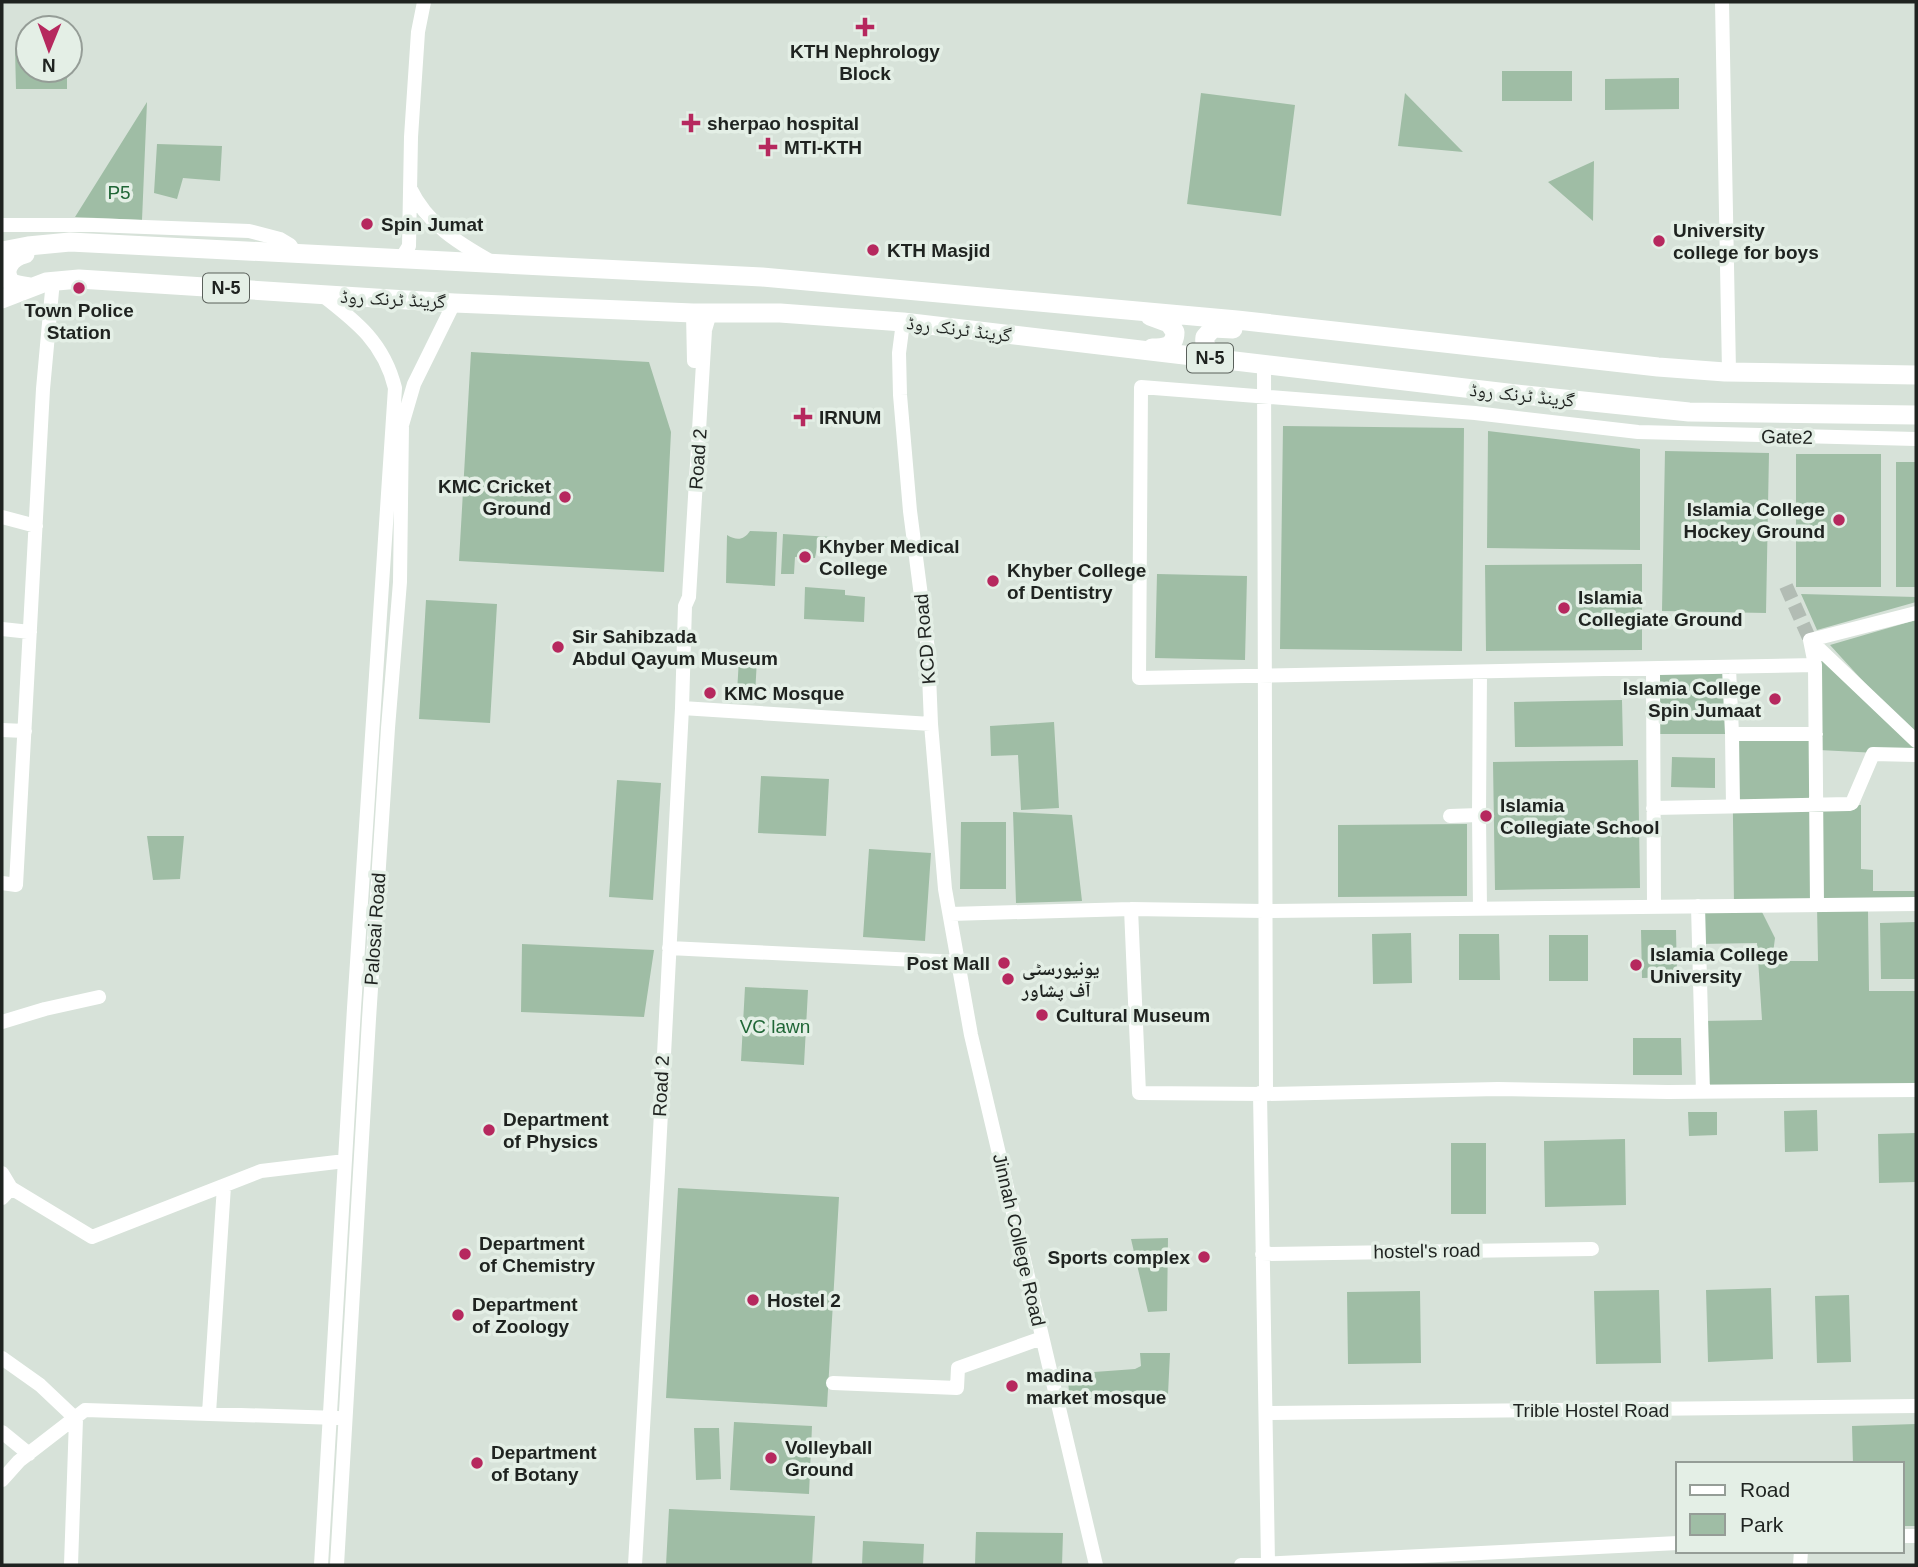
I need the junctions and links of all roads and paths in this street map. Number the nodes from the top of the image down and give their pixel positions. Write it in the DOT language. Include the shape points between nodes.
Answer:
graph roads {
  1 [pos="424,2"];
  2 [pos="1722,2"];
  3 [pos="410,186"];
  4 [pos="2,225"];
  5 [pos="3,252"];
  6 [pos="296,254"];
  7 [pos="399,258"];
  8 [pos="493,262"];
  9 [pos="53,280"];
  10 [pos="14,290"];
  11 [pos="322,295"];
  12 [pos="454,303"];
  13 [pos="1105,308"];
  14 [pos="702,313"];
  15 [pos="903,322"];
  16 [pos="1316,328"];
  17 [pos="1126,349"];
  18 [pos="1262,364"];
  19 [pos="1729,371"];
  20 [pos="1916,375"];
  21 [pos="1263,396"];
  22 [pos="1916,415"];
  23 [pos="1916,439"];
  24 [pos="396,458"];
  25 [pos="2,517"];
  26 [pos="36,526"];
  27 [pos="1916,613"];
  28 [pos="2,629"];
  29 [pos="30,632"];
  30 [pos="1810,640"];
  31 [pos="1815,665"];
  32 [pos="1729,668"];
  33 [pos="1653,669"];
  34 [pos="1480,672"];
  35 [pos="1264,675"];
  36 [pos="682,708"];
  37 [pos="931,724"];
  38 [pos="2,730"];
  39 [pos="25,732"];
  40 [pos="1732,734"];
  41 [pos="1816,734"];
  42 [pos="1916,741"];
  43 [pos="1916,755"];
  44 [pos="1732,806"];
  45 [pos="1816,806"];
  46 [pos="1653,808"];
  47 [pos="1479,815"];
  48 [pos="1450,816"];
  49 [pos="2,883"];
  50 [pos="1916,904"];
  51 [pos="1817,905"];
  52 [pos="1699,906"];
  53 [pos="1654,907"];
  54 [pos="1131,909"];
  55 [pos="1480,909"];
  56 [pos="1264,911"];
  57 [pos="950,914"];
  58 [pos="669,947"];
  59 [pos="957,962"];
  60 [pos="99,997"];
  61 [pos="2,1022"];
  62 [pos="1916,1090"];
  63 [pos="1703,1092"];
  64 [pos="1263,1094"];
  65 [pos="345,1161"];
  66 [pos="2,1173"];
  67 [pos="224,1186"];
  68 [pos="7,1193"];
  69 [pos="342,1218"];
  70 [pos="358,1220"];
  71 [pos="1592,1250"];
  72 [pos="1262,1254"];
  73 [pos="1042,1338"];
  74 [pos="2,1358"];
  75 [pos="833,1383"];
  76 [pos="1916,1406"];
  77 [pos="209,1413"];
  78 [pos="1266,1413"];
  79 [pos="338,1418"];
  80 [pos="76,1419"];
  81 [pos="2,1432"];
  82 [pos="29,1454"];
  83 [pos="2,1480"];
  84 [pos="1676,1543"];
  85 [pos="1565,1549"];
  86 [pos="1268,1563"];
  87 [pos="71,1565"];
  88 [pos="321,1565"];
  89 [pos="337,1565"];
  90 [pos="635,1565"];
  91 [pos="1096,1565"];
  92 [pos="1241,1565"];
  93 [pos="1564,1565"];
  1 -- 3 [label="street" via="418,32"];
  2 -- 19 [label="street"];
  3 -- 7 [label="street" via="409,246"];
  3 -- 8 [label="street" via="436,225"];
  4 -- 6 [label="street" via="249,232 280,239"];
  5 -- 6 [label="highway, گرینڈ ٹرنک روڈ / N-5" via="69,242"];
  5 -- 10 [label="highway" via="2,270"];
  6 -- 7 [label="highway, گرینڈ ٹرنک روڈ / N-5"];
  7 -- 8 [label="highway, گرینڈ ٹرنک روڈ / N-5"];
  8 -- 13 [label="highway, گرینڈ ٹرنک روڈ / N-5" via="762,277"];
  9 -- 10 [label="highway, گرینڈ ٹرنک روڈ / N-5"];
  9 -- 11 [label="highway, گرینڈ ٹرنک روڈ / N-5"];
  9 -- 26 [label="street"];
  11 -- 12 [label="highway, گرینڈ ٹرنک روڈ / N-5"];
  11 -- 24 [label="street" via="369,335 390,367 395,388"];
  12 -- 14 [label="highway, گرینڈ ٹرنک روڈ / N-5"];
  12 -- 24 [label="street, Palosai Road" via="414,384"];
  13 -- 16 [label="highway, گرینڈ ٹرنک روڈ / N-5"];
  13 -- 17 [label="highway" via="1160,318 1175,332 1168,346"];
  14 -- 15 [label="highway, گرینڈ ٹرنک روڈ / N-5"];
  14 -- 36 [label="street, Road 2" via="705,330"];
  15 -- 17 [label="highway, گرینڈ ٹرنک روڈ / N-5"];
  15 -- 37 [label="street, KCD Road" via="900,395 928,650"];
  16 -- 18 [label="highway" via="1213,328 1205,337 1210,352"];
  16 -- 19 [label="highway, گرینڈ ٹرنک روڈ / N-5"];
  17 -- 18 [label="highway, گرینڈ ٹرنک روڈ / N-5"];
  18 -- 21 [label="street"];
  18 -- 22 [label="highway, گرینڈ ٹرنک روڈ / N-5" via="1689,412"];
  19 -- 20 [label="highway, گرینڈ ٹرنک روڈ / N-5"];
  21 -- 23 [label="street, Gate2" via="1658,433"];
  21 -- 35 [label="street"];
  21 -- 35 [label="street, Gate2" via="1141,387 1139,678"];
  24 -- 65 [label="street"];
  24 -- 70 [label="street, Palosai Road" via="400,582"];
  25 -- 26 [label="street"];
  26 -- 29 [label="street"];
  27 -- 30 [label="street"];
  28 -- 29 [label="street"];
  29 -- 39 [label="street"];
  30 -- 31 [label="street"];
  30 -- 42 [label="street"];
  31 -- 32 [label="street"];
  31 -- 41 [label="street"];
  32 -- 33 [label="street"];
  32 -- 40 [label="street"];
  33 -- 34 [label="street"];
  33 -- 46 [label="street"];
  34 -- 35 [label="street"];
  34 -- 47 [label="street"];
  35 -- 56 [label="street"];
  36 -- 37 [label="street"];
  36 -- 58 [label="street, Road 2"];
  37 -- 57 [label="street, KCD Road"];
  38 -- 39 [label="street"];
  39 -- 49 [label="street" via="16,885"];
  40 -- 41 [label="street"];
  40 -- 44 [label="street"];
  41 -- 45 [label="street"];
  43 -- 45 [label="street" via="1873,754 1852,803"];
  44 -- 45 [label="street"];
  44 -- 46 [label="street"];
  45 -- 51 [label="street"];
  46 -- 53 [label="street"];
  47 -- 48 [label="street"];
  47 -- 55 [label="street"];
  50 -- 51 [label="street"];
  51 -- 52 [label="street"];
  52 -- 53 [label="street"];
  52 -- 63 [label="street"];
  53 -- 55 [label="street"];
  54 -- 56 [label="street"];
  54 -- 57 [label="street"];
  54 -- 64 [label="street" via="1139,1093"];
  55 -- 56 [label="street"];
  56 -- 64 [label="street"];
  57 -- 59 [label="street, Jinnah College Road"];
  58 -- 59 [label="street"];
  58 -- 90 [label="street, Road 2"];
  59 -- 73 [label="street, Jinnah College Road"];
  60 -- 61 [label="street"];
  62 -- 63 [label="street"];
  63 -- 64 [label="street" via="1498,1089"];
  64 -- 72 [label="street"];
  65 -- 67 [label="street" via="261,1171"];
  65 -- 69 [label="street"];
  66 -- 68 [label="street"];
  67 -- 68 [label="street" via="92,1237"];
  67 -- 77 [label="street"];
  69 -- 70 [label="street"];
  69 -- 79 [label="street"];
  70 -- 79 [label="street, Palosai Road"];
  71 -- 72 [label="street, hostel's road"];
  72 -- 78 [label="street"];
  73 -- 75 [label="street" via="958,1368 957,1388"];
  73 -- 91 [label="street, Jinnah College Road"];
  74 -- 80 [label="street"];
  76 -- 78 [label="street, Trible Hostel Road"];
  77 -- 79 [label="street"];
  77 -- 80 [label="street" via="85,1410"];
  78 -- 86 [label="street"];
  79 -- 88 [label="street"];
  79 -- 89 [label="street, Palosai Road"];
  80 -- 82 [label="street"];
  80 -- 87 [label="street"];
  81 -- 82 [label="street"];
  82 -- 83 [label="street"];
  84 -- 85 [label="street"];
  85 -- 86 [label="street"];
  85 -- 93 [label="street"];
  86 -- 92 [label="street"];
}
